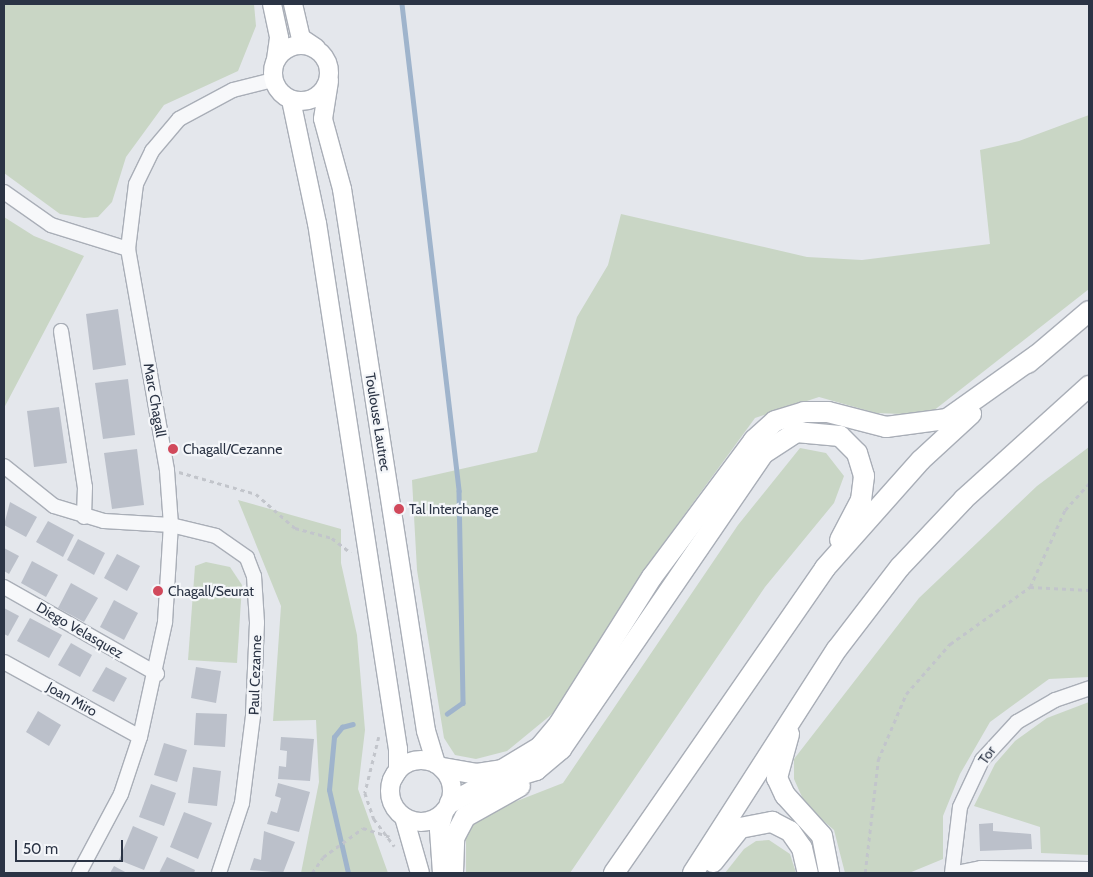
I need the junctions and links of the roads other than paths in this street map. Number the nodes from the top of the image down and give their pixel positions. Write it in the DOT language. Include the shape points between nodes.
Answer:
graph roads {
  1 [pos="272,4"];
  2 [pos="293,4"];
  3 [pos="320,52"];
  4 [pos="276,59"];
  5 [pos="273,80"];
  6 [pos="328,81"];
  7 [pos="291,100"];
  8 [pos="4,192"];
  9 [pos="128,249"];
  10 [pos="1089,311"];
  11 [pos="61,331"];
  12 [pos="1037,355"];
  13 [pos="1089,386"];
  14 [pos="4,466"];
  15 [pos="84,517"];
  16 [pos="171,525"];
  17 [pos="825,568"];
  18 [pos="4,587"];
  19 [pos="4,662"];
  20 [pos="157,674"];
  21 [pos="1089,688"];
  22 [pos="797,709"];
  23 [pos="140,736"];
  24 [pos="561,749"];
  25 [pos="439,765"];
  26 [pos="392,780"];
  27 [pos="447,808"];
  28 [pos="404,817"];
  29 [pos="1089,869"];
  30 [pos="79,873"];
  31 [pos="219,873"];
  32 [pos="420,873"];
  33 [pos="442,873"];
  34 [pos="453,873"];
  35 [pos="614,873"];
  36 [pos="693,873"];
  37 [pos="704,873"];
  38 [pos="808,873"];
  39 [pos="829,873"];
  40 [pos="954,873"];
  1 -- 4 [label="main road" via="279,38"];
  2 -- 3 [label="main road" via="301,38"];
  3 -- 4 [label="main road" via="296,45"];
  3 -- 6 [label="main road" via="329,65"];
  4 -- 5 [label="main road"];
  5 -- 7 [label="main road"];
  5 -- 9 [label="street, Marc Chagall" via="233,90 197,106 164,136 136,184"];
  6 -- 7 [label="main road" via="318,97"];
  6 -- 25 [label="main road, Toulouse Lautrec" via="323,119 342,189 426,731"];
  7 -- 26 [label="main road" via="317,223 398,749 398,770"];
  8 -- 9 [label="street" via="51,225"];
  9 -- 16 [label="street, Marc Chagall" via="167,470"];
  10 -- 12 [label="highway"];
  11 -- 15 [label="street" via="85,487"];
  12 -- 17 [label="highway" via="921,460"];
  12 -- 25 [label="highway" via="948,419 886,427 828,412 804,412 775,421 754,440 652,577 559,724 540,747 502,770 477,774"];
  13 -- 22 [label="highway" via="964,499 900,567"];
  14 -- 15 [label="street, Paul Cezanne" via="54,506"];
  15 -- 16 [label="street, Paul Cezanne"];
  16 -- 20 [label="street, Marc Chagall" via="165,622"];
  16 -- 31 [label="street, Paul Cezanne" via="233,545 247,558 254,576 254,716 242,803"];
  17 -- 24 [label="highway" via="861,500 864,476 857,453 840,436 796,432 764,453"];
  17 -- 35 [label="highway"];
  18 -- 20 [label="street, Diego Velasquez"];
  19 -- 23 [label="street, Joan Miro"];
  20 -- 23 [label="street, Marc Chagall"];
  21 -- 40 [label="street, Tor" via="1054,700 1017,722 982,760 960,807"];
  22 -- 36 [label="highway"];
  22 -- 39 [label="highway" via="777,778 785,794 822,836"];
  23 -- 30 [label="street, Marc Chagall" via="121,794"];
  24 -- 27 [label="highway" via="536,770 480,787"];
  24 -- 34 [label="highway" via="548,766 523,785 465,817 454,838"];
  25 -- 26 [label="main road" via="406,764"];
  25 -- 27 [label="main road" via="452,784"];
  26 -- 28 [label="main road" via="392,801"];
  27 -- 28 [label="main road" via="430,821"];
  27 -- 33 [label="main road" via="439,830"];
  28 -- 32 [label="main road"];
  29 -- 40 [label="street" via="981,868"];
  37 -- 38 [label="highway" via="740,828 772,822 790,831 802,848"];
}
